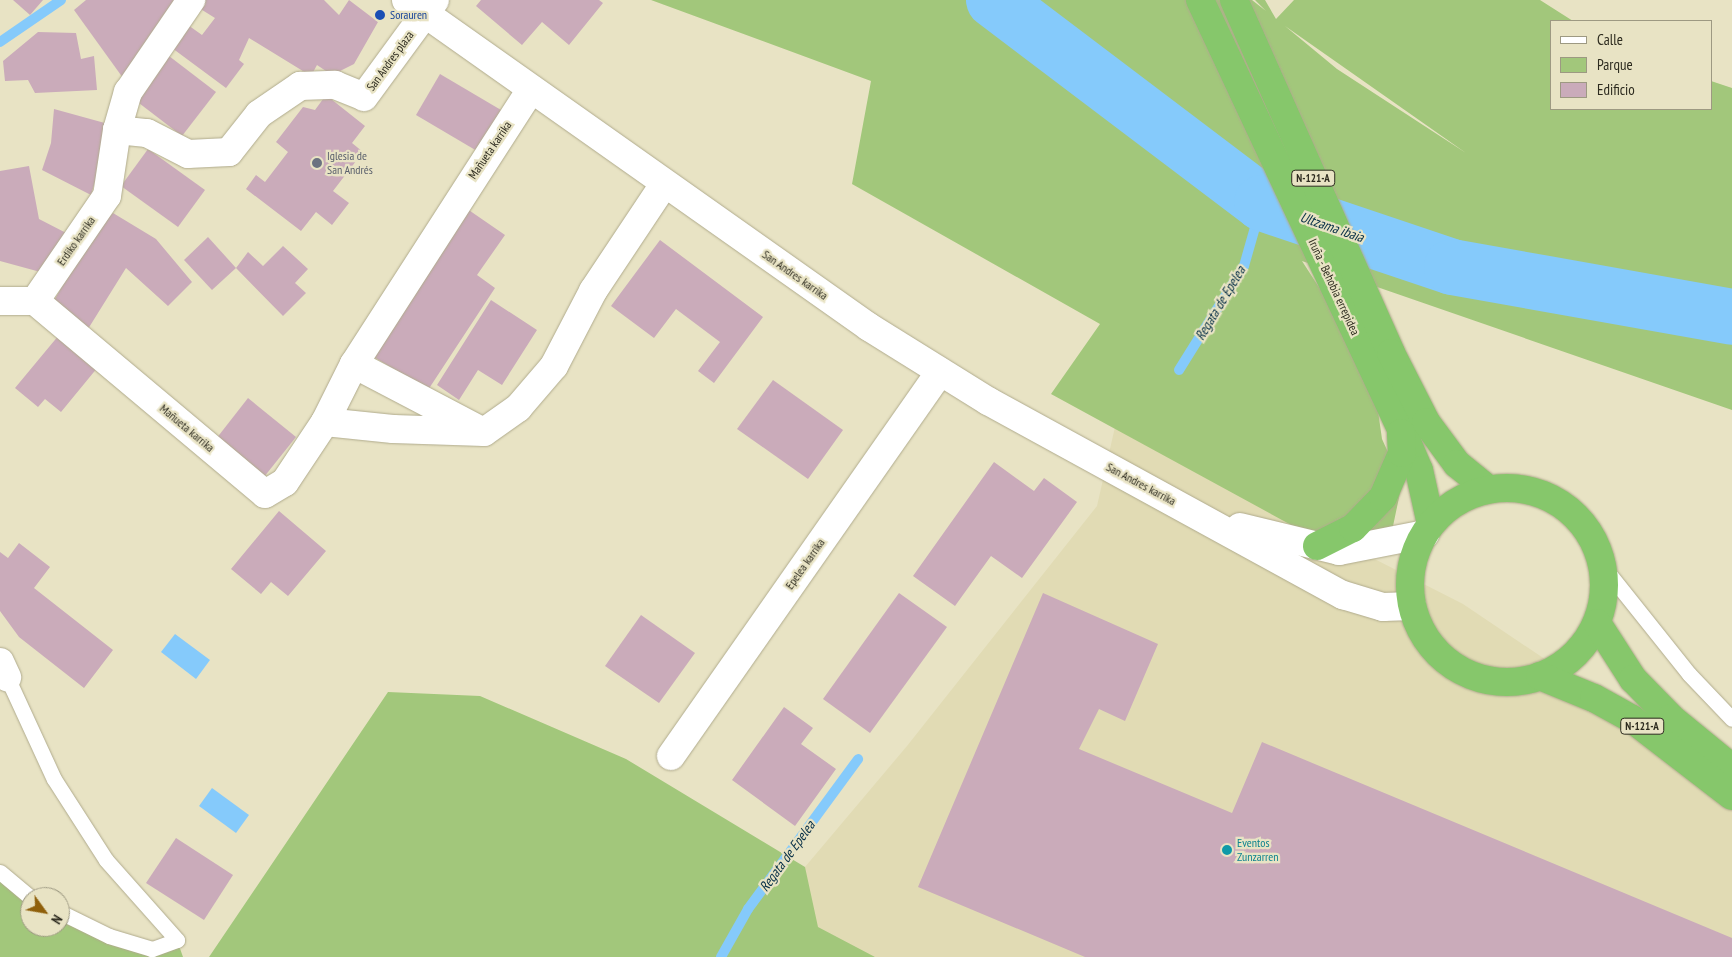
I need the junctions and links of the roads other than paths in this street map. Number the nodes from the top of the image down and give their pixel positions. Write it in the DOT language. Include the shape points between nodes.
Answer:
graph roads {
  1 [pos="191,0"];
  2 [pos="1200,0"];
  3 [pos="1234,2"];
  4 [pos="422,4"];
  5 [pos="531,89"];
  6 [pos="117,130"];
  7 [pos="664,184"];
  8 [pos="11,306"];
  9 [pos="1382,361"];
  10 [pos="354,364"];
  11 [pos="940,372"];
  12 [pos="325,422"];
  13 [pos="484,432"];
  14 [pos="1401,434"];
  15 [pos="1488,489"];
  16 [pos="1204,518"];
  17 [pos="1428,529"];
  18 [pos="1317,546"];
  19 [pos="1602,565"];
  20 [pos="1412,606"];
  21 [pos="1597,623"];
  22 [pos="3,670"];
  23 [pos="1540,676"];
  24 [pos="1732,719"];
  25 [pos="671,756"];
  26 [pos="1732,768"];
  27 [pos="1732,796"];
  28 [pos="0,872"];
  29 [pos="20,889"];
  30 [pos="70,917"];
  1 -- 6 [label="street, Erdiko karrika" via="128,92"];
  2 -- 9 [label="highway, Iruña - Behobia errepidea / N-121-A" via="1210,26"];
  3 -- 9 [label="highway, Iruña - Behobia errepidea / N-121-A"];
  4 -- 5 [label="street, San Andres karrika"];
  4 -- 6 [label="street, San Andres plaza" via="364,97 335,85 300,86 259,114 229,152 188,154 147,132"];
  5 -- 7 [label="street, San Andres karrika"];
  5 -- 10 [label="street, Mañueta karrika"];
  6 -- 8 [label="street, Erdiko karrika" via="107,196"];
  7 -- 11 [label="street, San Andres karrika" via="869,327"];
  7 -- 13 [label="street" via="592,291 554,366 518,408"];
  8 -- 12 [label="street, Mañueta karrika" via="265,494 285,482"];
  9 -- 14 [label="highway, Iruña - Behobia errepidea / N-121-A"];
  9 -- 15 [label="highway, Iruña - Behobia errepidea / N-121-A" via="1457,464"];
  10 -- 12 [label="street, Mañueta karrika"];
  10 -- 13 [label="street" via="434,409"];
  11 -- 16 [label="street, San Andres karrika" via="988,402"];
  11 -- 25 [label="street, Epelea karrika"];
  12 -- 13 [label="street" via="393,430"];
  14 -- 17 [label="highway, Iruña - Behobia errepidea / N-121-A" via="1419,470"];
  14 -- 18 [label="highway" via="1402,453 1383,497 1353,528"];
  15 -- 17 [label="highway" via="1447,508"];
  15 -- 19 [label="highway" via="1509,487 1551,498 1585,526"];
  16 -- 18 [label="street"];
  16 -- 20 [label="street" via="1343,595 1383,607"];
  17 -- 18 [label="street" via="1339,551"];
  17 -- 20 [label="highway" via="1414,557 1410,581"];
  19 -- 21 [label="highway" via="1603,597"];
  19 -- 24 [label="lane" via="1689,674"];
  20 -- 23 [label="highway" via="1422,632 1438,654 1460,670 1486,680 1513,682"];
  21 -- 23 [label="highway" via="1580,648 1562,665"];
  21 -- 26 [label="highway, N-121-A" via="1633,679 1670,718"];
  22 -- 30 [label="lane" via="54,780 106,860 177,940 152,950 109,936"];
  23 -- 27 [label="highway, N-121-A" via="1632,718"];
  28 -- 29 [label="lane"];
}
